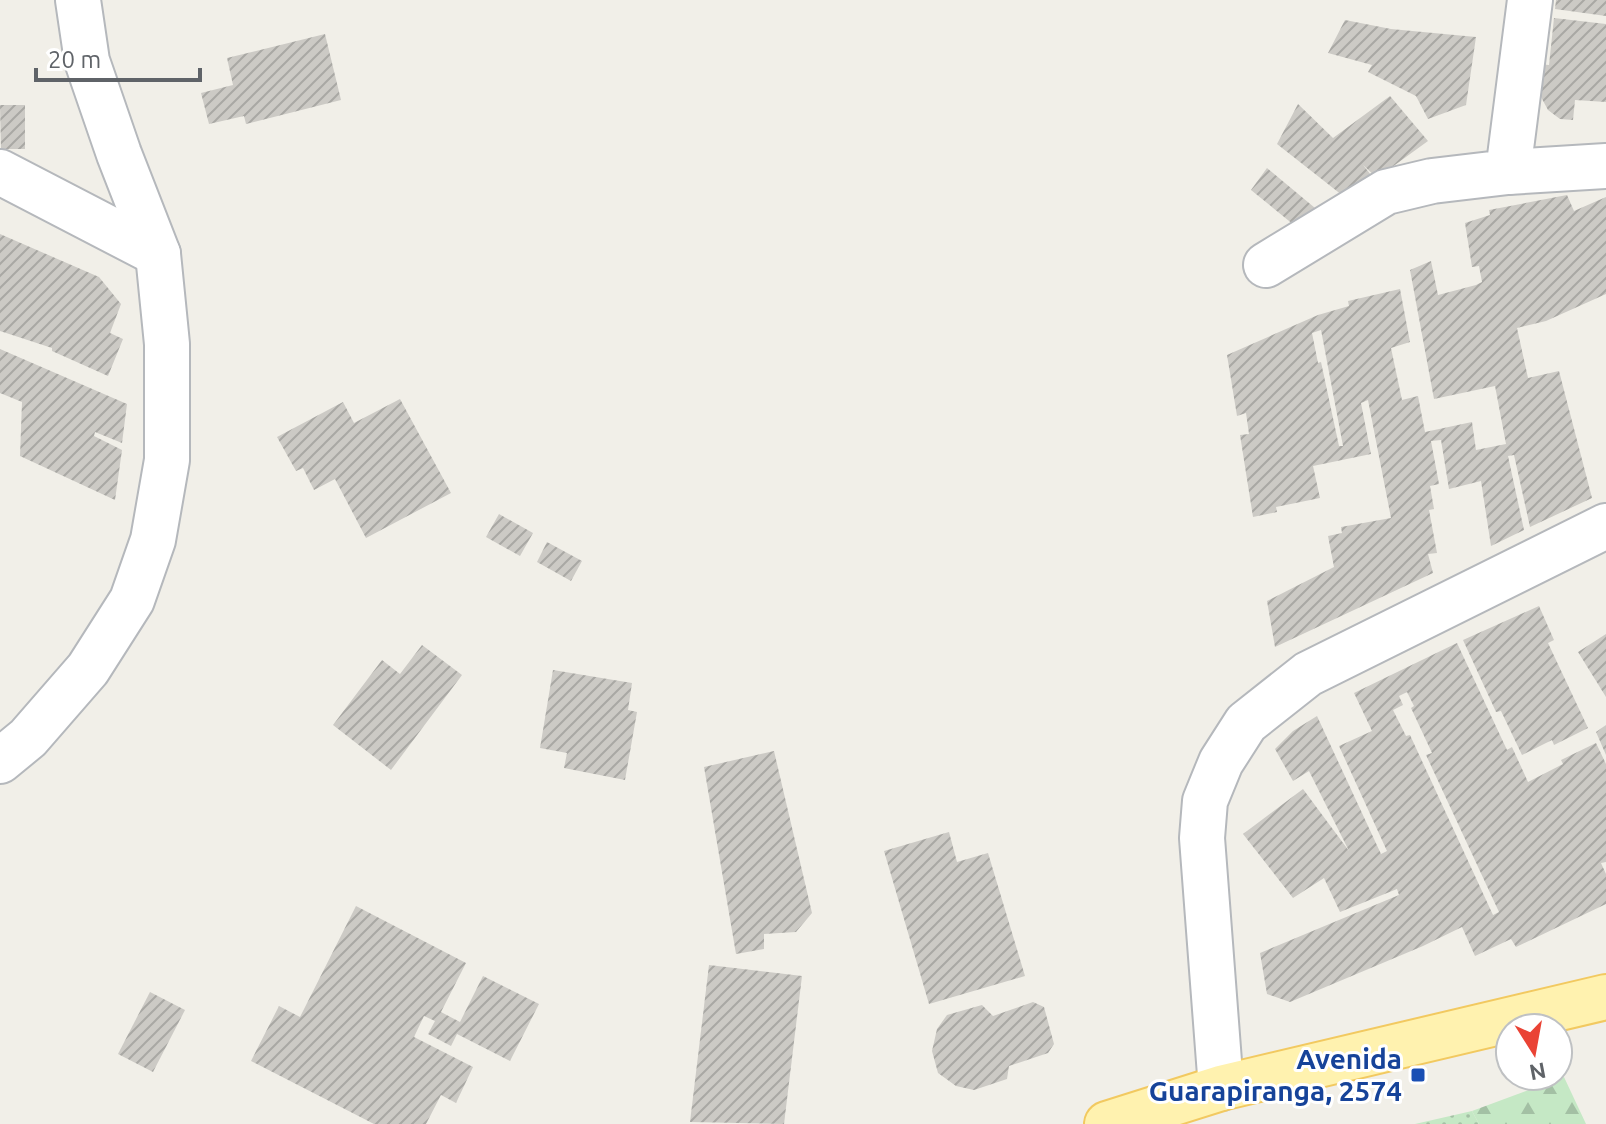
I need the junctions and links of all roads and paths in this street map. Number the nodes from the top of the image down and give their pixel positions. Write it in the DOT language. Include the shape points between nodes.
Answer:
graph roads {
  1 [pos="78,0"];
  2 [pos="1530,0"];
  3 [pos="1606,166"];
  4 [pos="0,172"];
  5 [pos="1508,172"];
  6 [pos="158,254"];
  7 [pos="1266,265"];
  8 [pos="1606,526"];
  9 [pos="0,761"];
  10 [pos="1605,1000"];
  11 [pos="1221,1088"];
  12 [pos="1107,1124"];
  1 -- 6 [label="street" via="87,61"];
  2 -- 5 [label="street"];
  3 -- 5 [label="street"];
  4 -- 6 [label="street"];
  5 -- 7 [label="street" via="1386,192"];
  6 -- 9 [label="street" via="167,344 167,460 153,540 132,600 88,669 28,738"];
  8 -- 11 [label="street" via="1308,674 1246,723 1215,775 1203,825"];
  10 -- 11 [label="main road"];
  11 -- 12 [label="main road"];
}
